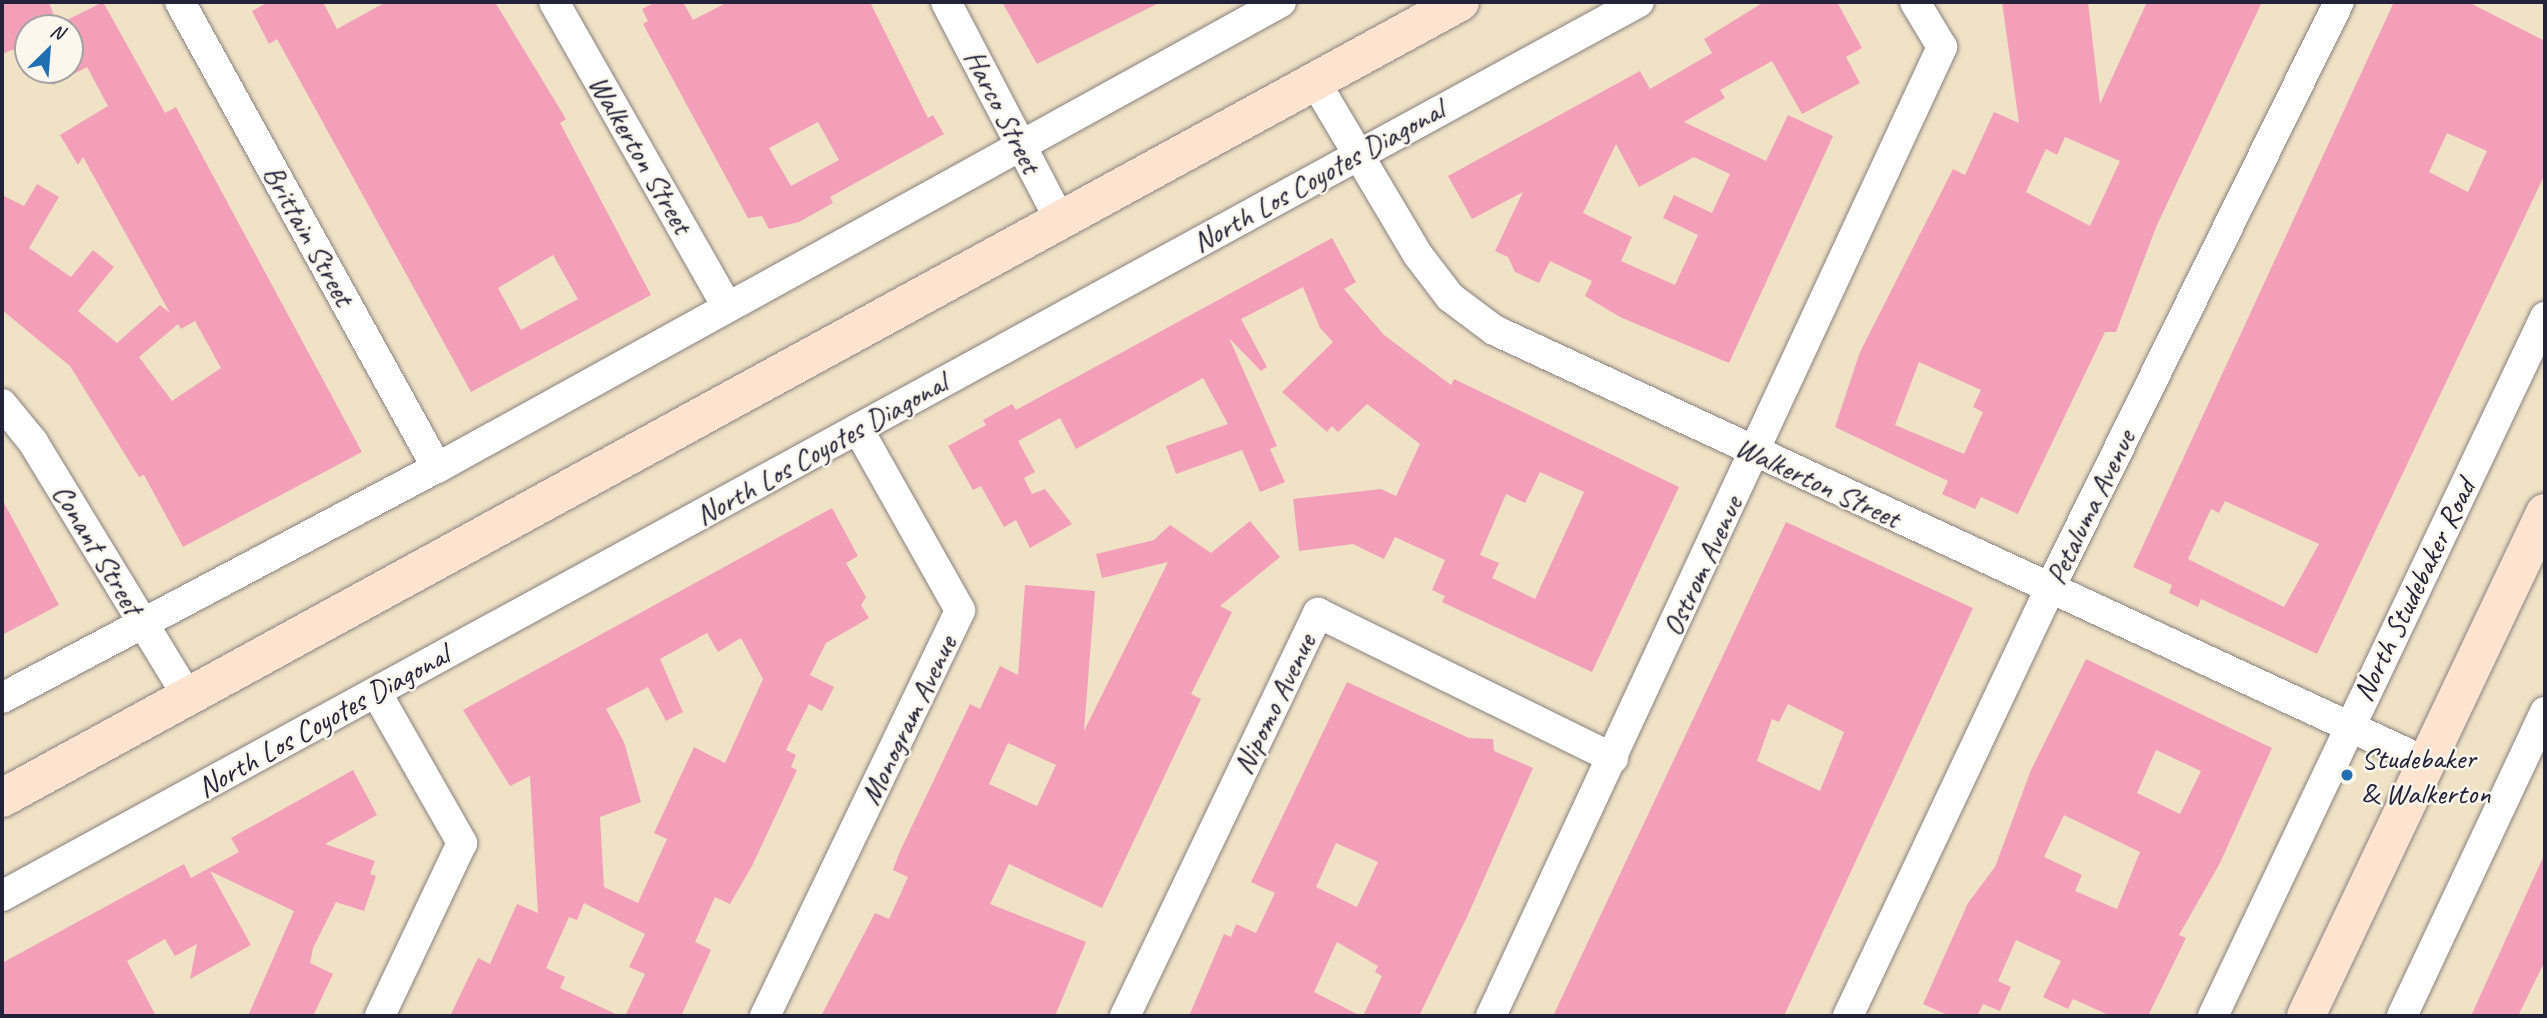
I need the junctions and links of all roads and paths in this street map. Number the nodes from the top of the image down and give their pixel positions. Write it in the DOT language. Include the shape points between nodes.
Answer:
graph roads {
  1 [pos="180,2"];
  2 [pos="554,2"];
  3 [pos="946,2"];
  4 [pos="1280,2"];
  5 [pos="1460,2"];
  6 [pos="1639,2"];
  7 [pos="1915,2"];
  8 [pos="2339,2"];
  9 [pos="1314,79"];
  10 [pos="1019,144"];
  11 [pos="1357,154"];
  12 [pos="1060,219"];
  13 [pos="727,307"];
  14 [pos="2545,317"];
  15 [pos="2,404"];
  16 [pos="858,429"];
  17 [pos="1755,453"];
  18 [pos="437,468"];
  19 [pos="2545,513"];
  20 [pos="2049,590"];
  21 [pos="141,621"];
  22 [pos="376,692"];
  23 [pos="188,697"];
  24 [pos="2,698"];
  25 [pos="2545,712"];
  26 [pos="2348,727"];
  27 [pos="1612,758"];
  28 [pos="2426,762"];
  29 [pos="2,797"];
  30 [pos="2,896"];
  31 [pos="380,1016"];
  32 [pos="765,1016"];
  33 [pos="1125,1016"];
  34 [pos="1491,1016"];
  35 [pos="1848,1016"];
  36 [pos="2213,1016"];
  37 [pos="2306,1016"];
  38 [pos="2402,1016"];
  1 -- 18 [label="street, Brittain Street"];
  2 -- 13 [label="street, Walkerton Street"];
  3 -- 10 [label="street, Harco Street"];
  4 -- 10 [label="street"];
  5 -- 9 [label="main road"];
  6 -- 11 [label="street, North Los Coyotes Diagonal"];
  7 -- 17 [label="street, Ostrom Avenue" via="1942,47"];
  8 -- 20 [label="street, Petaluma Avenue"];
  9 -- 11 [label="street, Walkerton Street"];
  9 -- 12 [label="main road"];
  10 -- 12 [label="street, Harco Street"];
  10 -- 13 [label="street"];
  11 -- 16 [label="street, North Los Coyotes Diagonal"];
  11 -- 17 [label="street, Walkerton Street" via="1450,297 1494,330"];
  12 -- 23 [label="main road"];
  13 -- 18 [label="street"];
  14 -- 26 [label="street, North Studebaker Road"];
  15 -- 21 [label="street, Conant Street" via="33,442"];
  16 -- 22 [label="street, North Los Coyotes Diagonal"];
  16 -- 32 [label="street, Monogram Avenue" via="960,610"];
  17 -- 20 [label="street, Walkerton Street"];
  17 -- 27 [label="street, Ostrom Avenue"];
  18 -- 21 [label="street"];
  19 -- 28 [label="main road"];
  20 -- 26 [label="street, Walkerton Street"];
  20 -- 35 [label="street, Petaluma Avenue"];
  21 -- 23 [label="street, Conant Street"];
  21 -- 24 [label="street"];
  22 -- 30 [label="street, North Los Coyotes Diagonal"];
  22 -- 31 [label="street" via="462,843"];
  23 -- 29 [label="main road"];
  25 -- 38 [label="street"];
  26 -- 28 [label="street, Walkerton Street"];
  26 -- 36 [label="street, North Studebaker Road"];
  27 -- 33 [label="street, Nipomo Avenue" via="1318,613"];
  27 -- 34 [label="street, Ostrom Avenue"];
  28 -- 37 [label="main road"];
}
